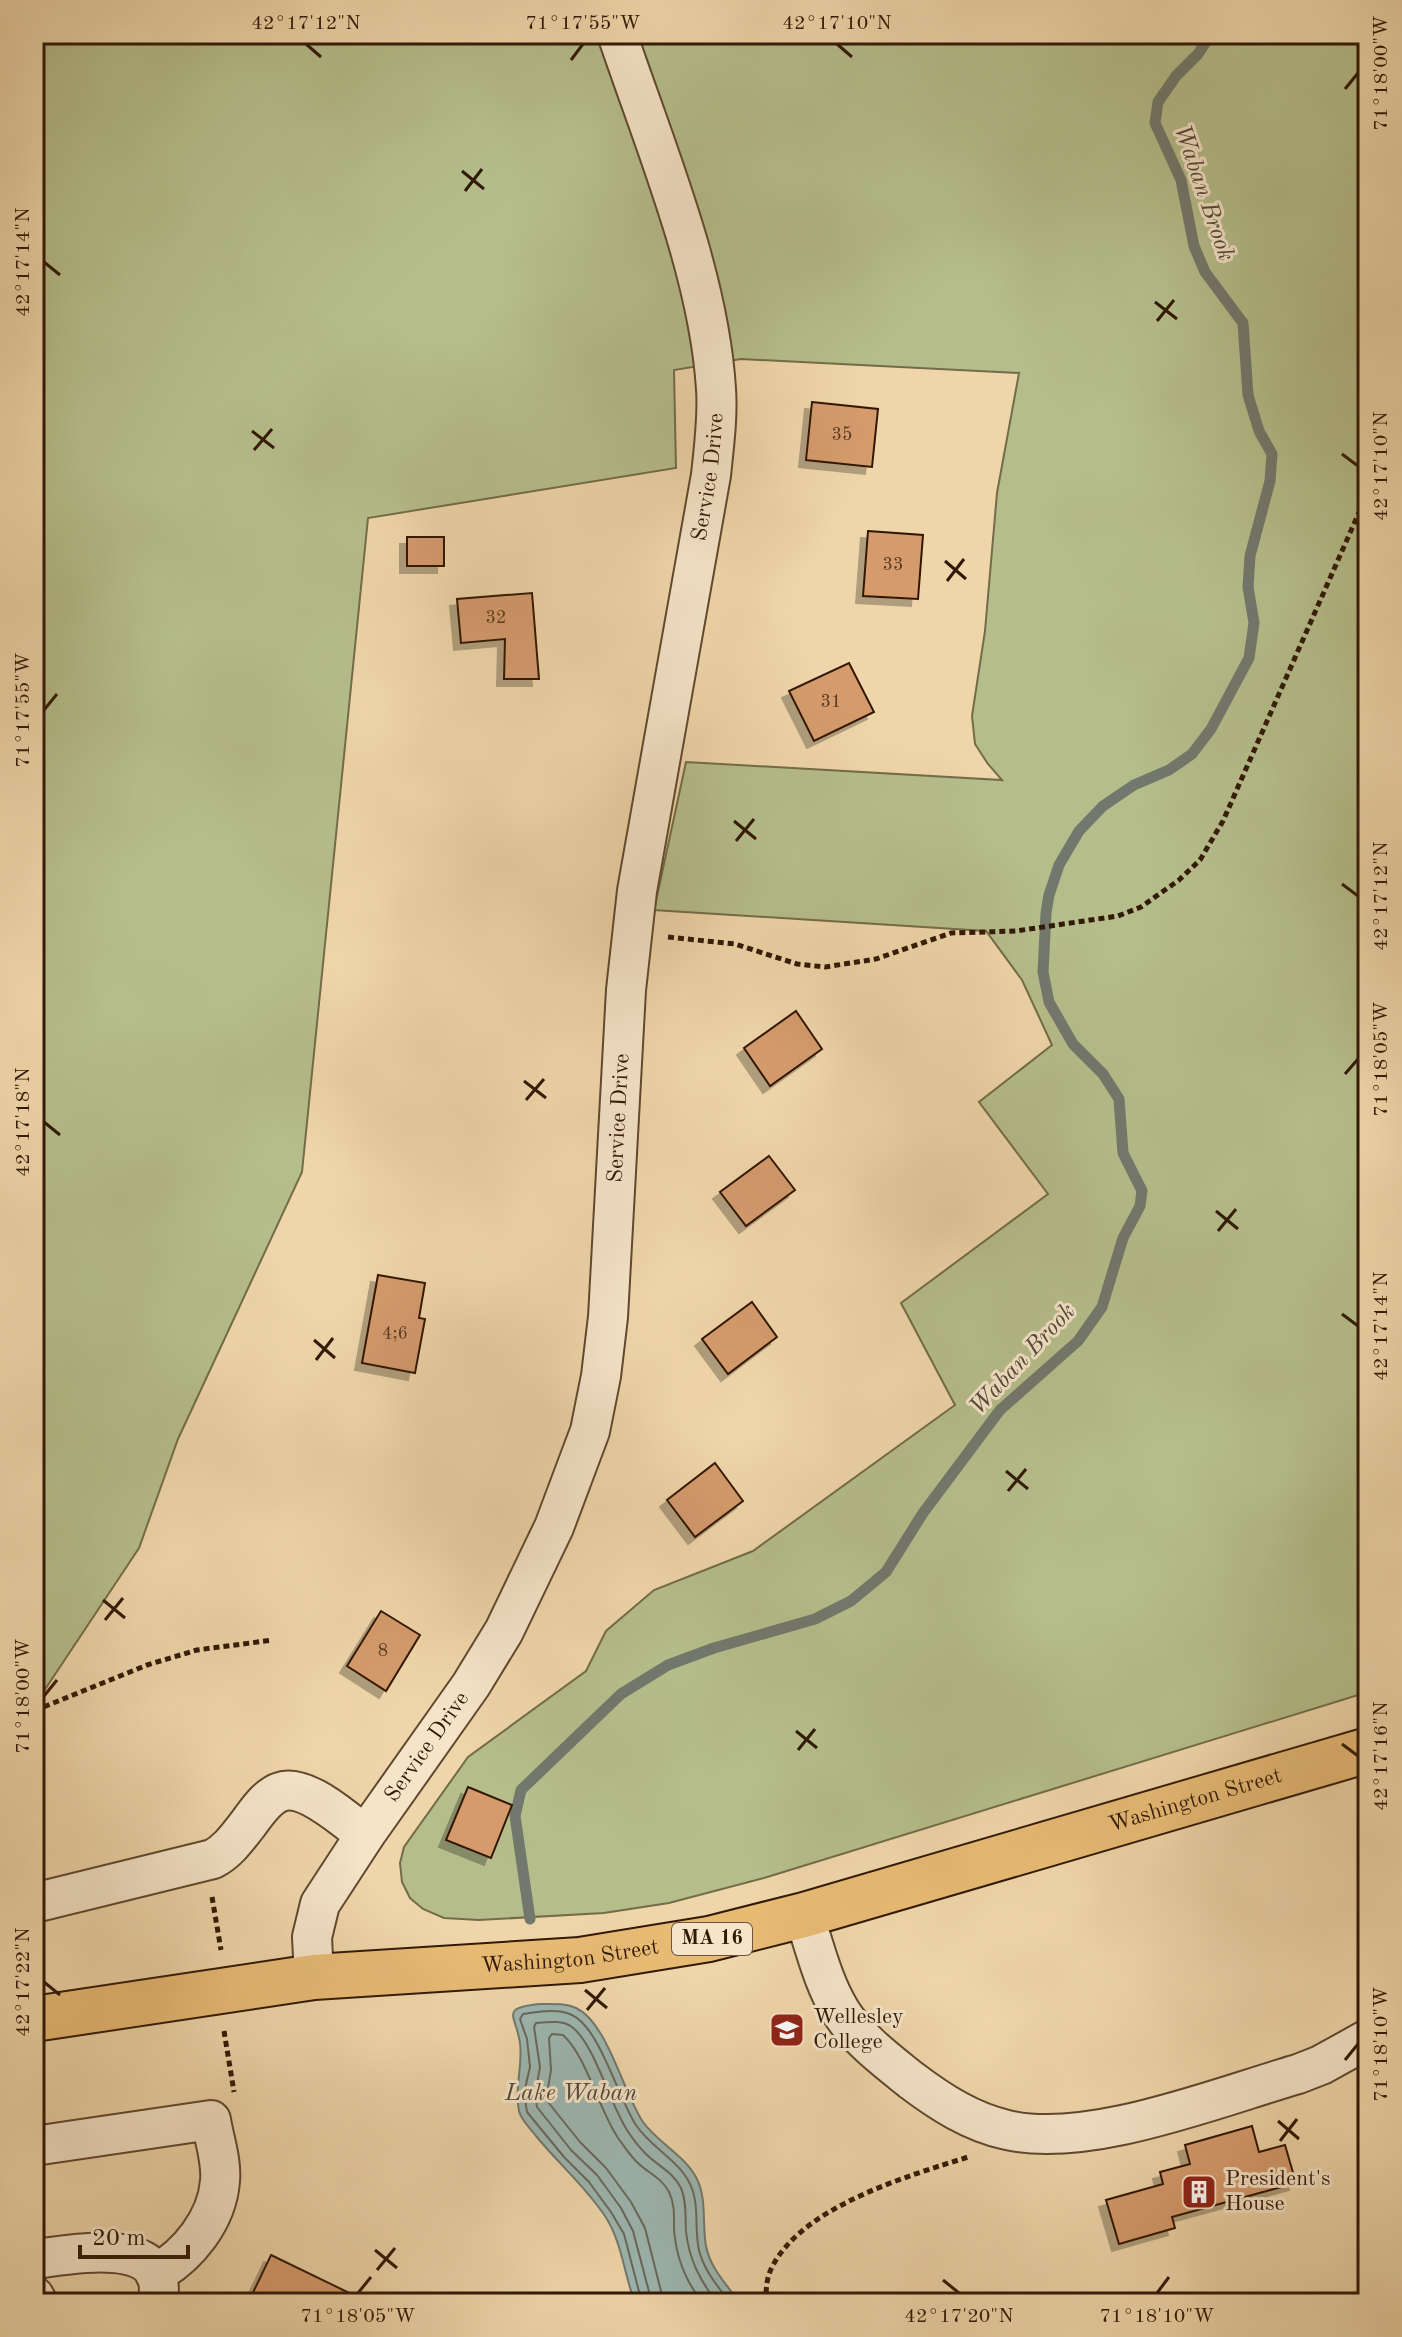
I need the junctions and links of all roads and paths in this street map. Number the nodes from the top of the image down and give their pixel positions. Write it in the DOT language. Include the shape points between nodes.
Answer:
graph roads {
  1 [pos="617,34"];
  2 [pos="1368,492"];
  3 [pos="631,934"];
  4 [pos="273,1640"];
  5 [pos="34,1708"];
  6 [pos="1368,1750"];
  7 [pos="365,1835"];
  8 [pos="203,1863"];
  9 [pos="34,1903"];
  10 [pos="804,1915"];
  11 [pos="222,1963"];
  12 [pos="314,1977"];
  13 [pos="34,2019"];
  14 [pos="1368,2039"];
  15 [pos="34,2146"];
  16 [pos="977,2154"];
  17 [pos="34,2259"];
  18 [pos="156,2289"];
  19 [pos="34,2296"];
  20 [pos="38,2303"];
  21 [pos="766,2303"];
  1 -- 3 [label="street, Service Drive" via="707,319 716,410 711,475"];
  2 -- 3 [label="path" via="1223,821 1200,860 1141,907 1082,922 951,933 876,959 825,967 797,964 735,944"];
  3 -- 7 [label="street, Service Drive" via="610,1289 590,1431 549,1539 504,1631"];
  4 -- 5 [label="path" via="197,1650"];
  6 -- 10 [label="main road, Washington Street / MA 16"];
  7 -- 8 [label="street" via="321,1803 285,1791 262,1805 221,1854"];
  7 -- 12 [label="street, Service Drive" via="320,1904 312,1937"];
  8 -- 9 [label="street"];
  8 -- 11 [label="path"];
  10 -- 12 [label="main road, Washington Street / MA 16" via="616,1956"];
  10 -- 14 [label="street" via="832,1994 856,2031 928,2093 970,2118 1007,2130 1059,2135 1131,2122 1298,2074"];
  12 -- 13 [label="main road, Washington Street / MA 16"];
  15 -- 18 [label="street" via="211,2120 220,2171 216,2200 193,2244"];
  16 -- 21 [label="path" via="904,2178 817,2220 772,2267"];
  17 -- 18 [label="street" via="131,2254 144,2262"];
  19 -- 20 [label="street"];
}
